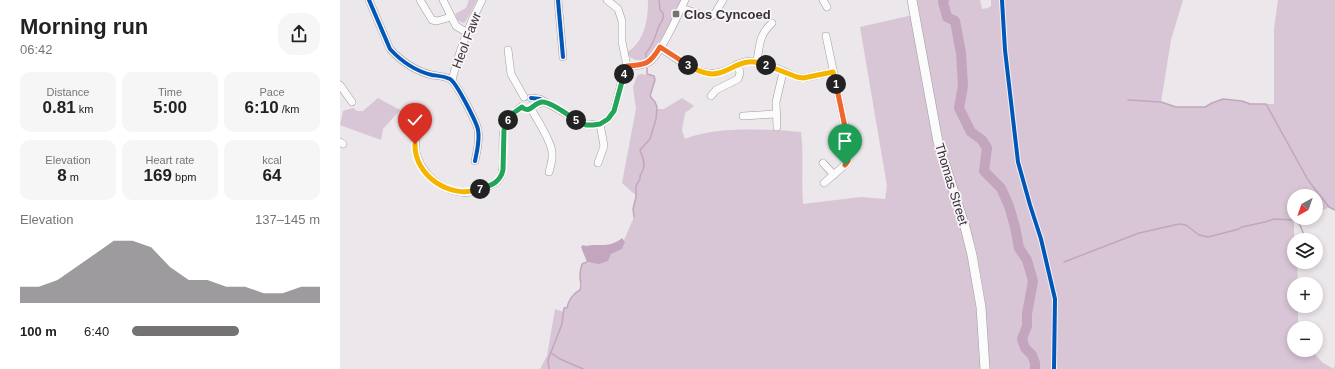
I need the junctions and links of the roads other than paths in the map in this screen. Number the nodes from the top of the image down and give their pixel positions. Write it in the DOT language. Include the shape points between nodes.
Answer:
graph roads {
  1 [pos="369,0"];
  2 [pos="420,0"];
  3 [pos="444,0"];
  4 [pos="482,0"];
  5 [pos="558,0"];
  6 [pos="607,0"];
  7 [pos="685,0"];
  8 [pos="723,0"];
  9 [pos="823,0"];
  10 [pos="912,0"];
  11 [pos="827,7"];
  12 [pos="681,8"];
  13 [pos="451,17"];
  14 [pos="772,23"];
  15 [pos="466,32"];
  16 [pos="826,36"];
  17 [pos="660,47"];
  18 [pos="508,50"];
  19 [pos="563,57"];
  20 [pos="757,61"];
  21 [pos="738,64"];
  22 [pos="627,66"];
  23 [pos="783,72"];
  24 [pos="833,72"];
  25 [pos="452,80"];
  26 [pos="340,85"];
  27 [pos="711,96"];
  28 [pos="352,102"];
  29 [pos="530,102"];
  30 [pos="776,114"];
  31 [pos="743,116"];
  32 [pos="600,124"];
  33 [pos="777,127"];
  34 [pos="416,137"];
  35 [pos="475,161"];
  36 [pos="598,163"];
  37 [pos="822,163"];
  38 [pos="549,172"];
  39 [pos="834,175"];
  40 [pos="824,183"];
  41 [pos="985,369"];
  1 -- 25 [label="street" via="390,49 402,62 419,71"];
  2 -- 13 [label="street" via="432,20"];
  3 -- 13 [label="street"];
  4 -- 15 [label="street, Heol Fawr"];
  5 -- 19 [label="street"];
  6 -- 22 [label="street" via="618,8 622,21 622,42"];
  7 -- 12 [label="street"];
  8 -- 12 [label="street" via="714,15 709,17"];
  9 -- 11 [label="street"];
  10 -- 41 [label="main road, Thomas Street" via="938,142 972,255 981,307"];
  12 -- 17 [label="street"];
  13 -- 15 [label="street" via="456,26"];
  14 -- 20 [label="street" via="761,37"];
  15 -- 25 [label="street, Heol Fawr"];
  16 -- 24 [label="street"];
  17 -- 21 [label="street" via="676,59 707,74 720,73"];
  17 -- 22 [label="street" via="648,63"];
  18 -- 29 [label="street" via="511,74"];
  20 -- 21 [label="street"];
  20 -- 23 [label="street"];
  21 -- 27 [label="street" via="738,79 716,90"];
  22 -- 32 [label="street" via="614,111"];
  23 -- 24 [label="street" via="803,78"];
  23 -- 30 [label="street" via="776,97"];
  24 -- 39 [label="street" via="850,151 848,161"];
  25 -- 35 [label="street" via="478,128 479,142"];
  26 -- 28 [label="street"];
  29 -- 32 [label="street" via="537,98 586,125"];
  29 -- 34 [label="street" via="526,110 522,107 510,116 504,126 503,170 500,179 494,184 471,192 458,192 429,177 418,161"];
  29 -- 38 [label="street" via="552,148"];
  30 -- 31 [label="street"];
  30 -- 33 [label="street"];
  32 -- 36 [label="street" via="604,146"];
  37 -- 39 [label="street"];
  39 -- 40 [label="street"];
}
